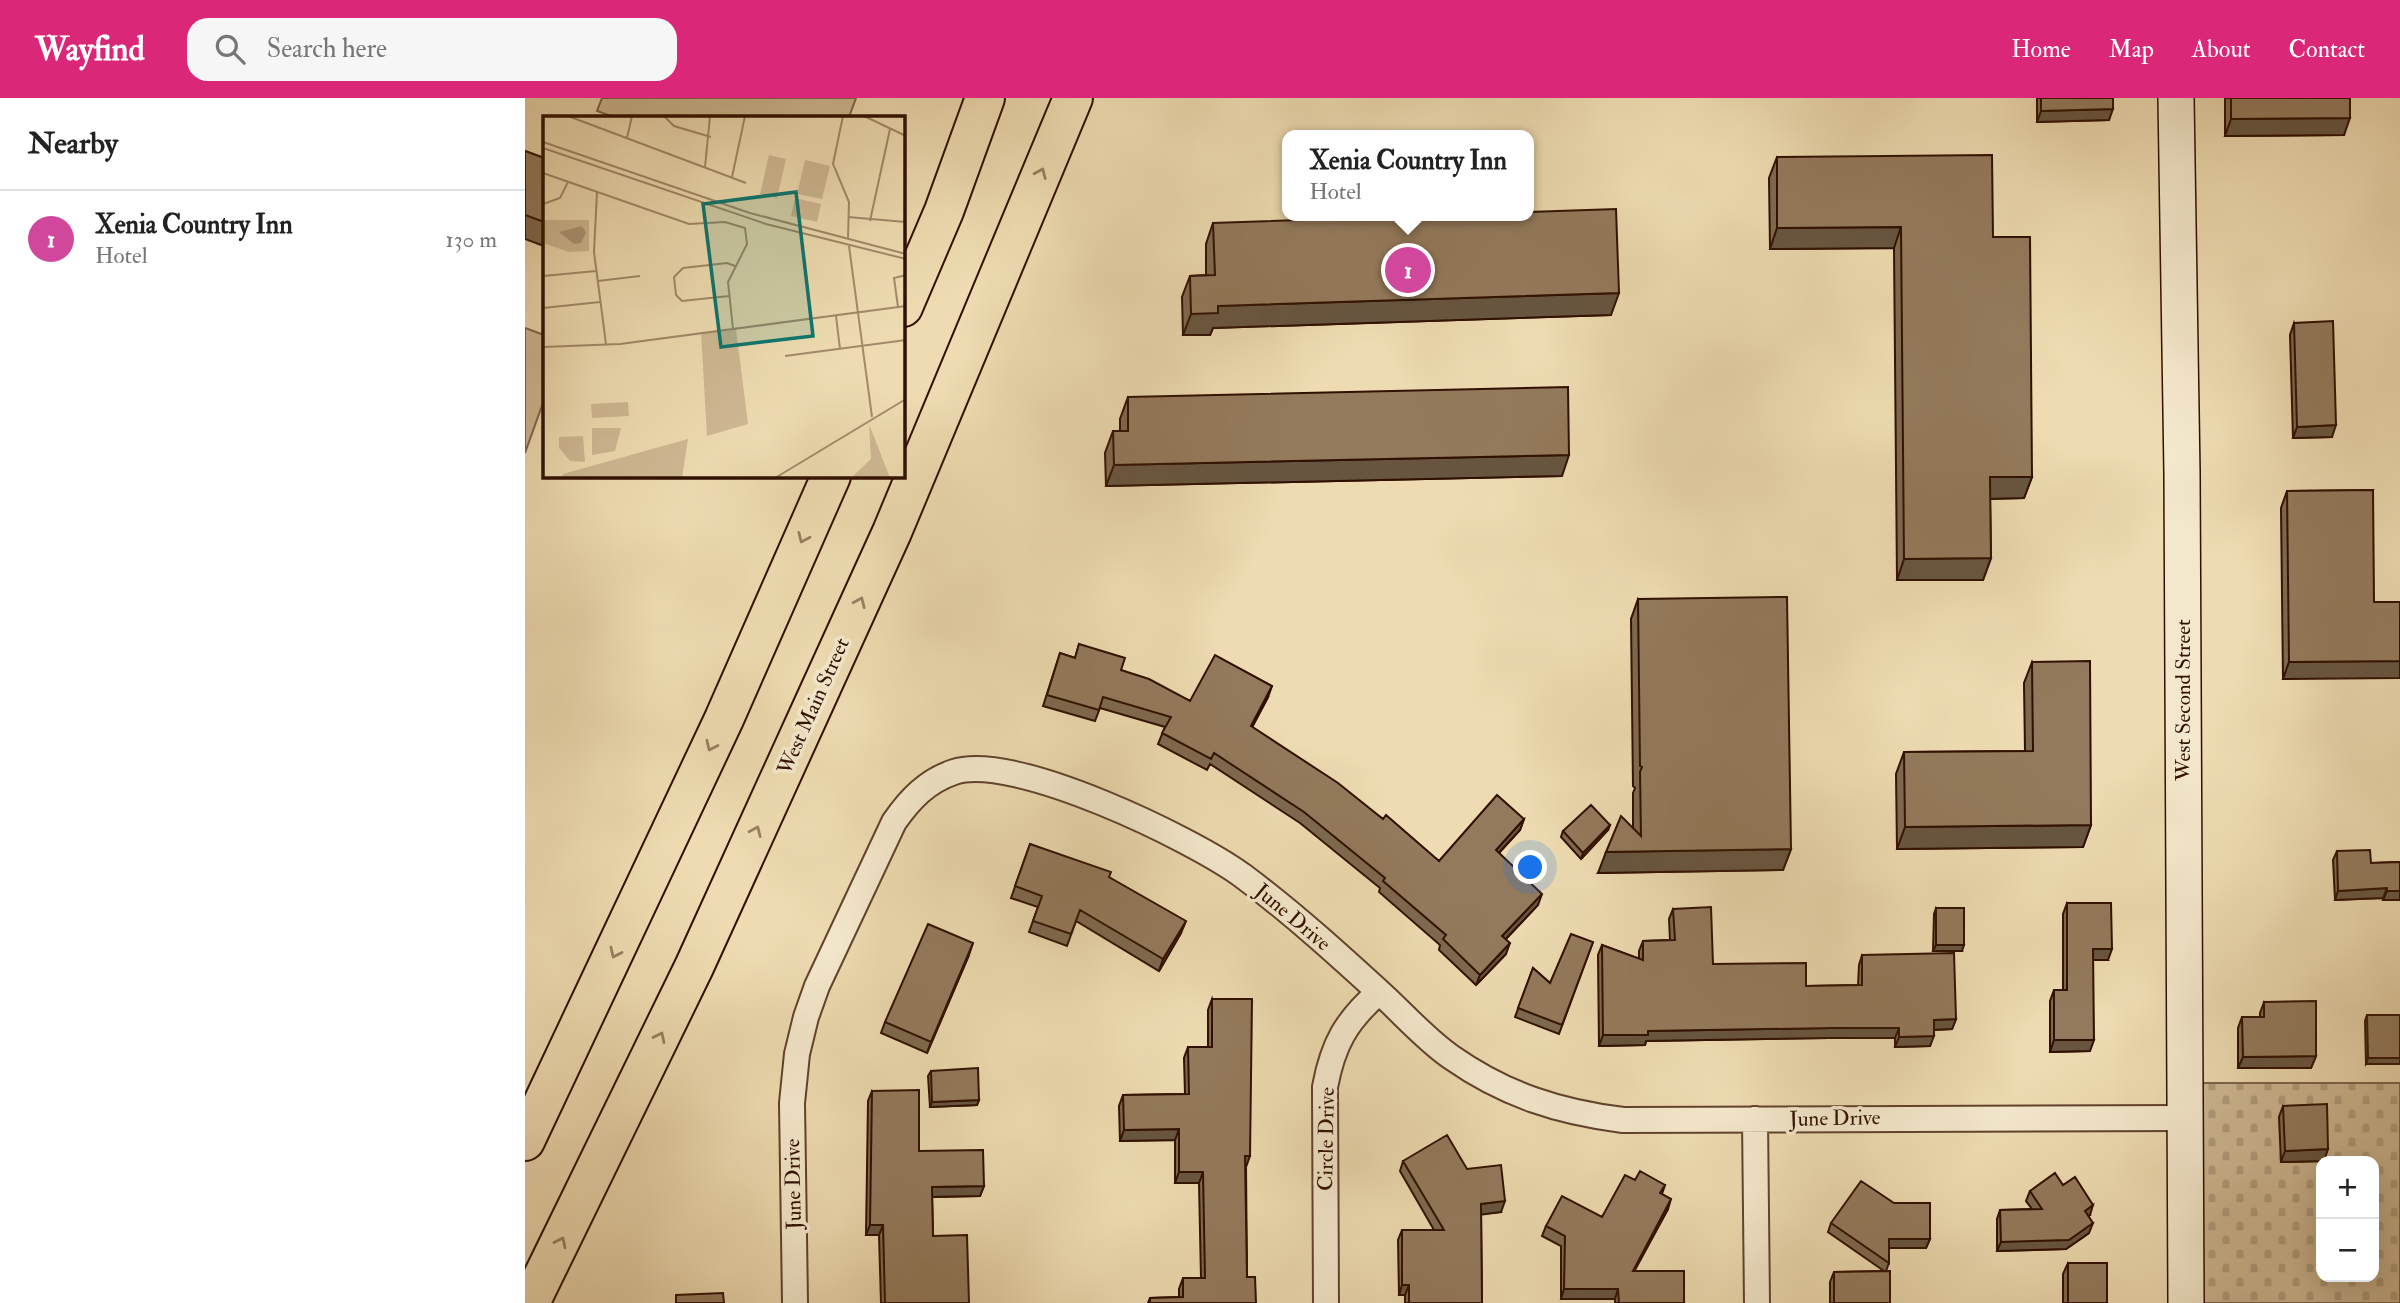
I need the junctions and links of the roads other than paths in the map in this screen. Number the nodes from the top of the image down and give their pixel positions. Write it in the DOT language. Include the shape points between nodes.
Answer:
graph roads {
  1 [pos="985,98"];
  2 [pos="1073,98"];
  3 [pos="2176,98"];
  4 [pos="905,302"];
  5 [pos="830,478"];
  6 [pos="1379,992"];
  7 [pos="2185,1118"];
  8 [pos="1755,1119"];
  9 [pos="525,1140"];
  10 [pos="530,1303"];
  11 [pos="795,1303"];
  12 [pos="1326,1303"];
  13 [pos="1757,1303"];
  14 [pos="2186,1303"];
  1 -- 4 [label="main road"];
  10 -- 2 [label="main road, West Main Street, one-way" via="694,967 892,532"];
  3 -- 7 [label="main road, West Second Street"];
  5 -- 9 [label="main road, one-way" via="724,719"];
  6 -- 8 [label="street, June Drive" via="1450,1056 1497,1085 1539,1103 1623,1120"];
  6 -- 11 [label="street, June Drive" via="1241,874 1108,805 1054,783 994,769 954,772 929,783 908,801 894,822 806,1017 792,1103"];
  6 -- 12 [label="street, Circle Drive" via="1342,1032 1325,1087"];
  7 -- 8 [label="street, June Drive"];
  7 -- 14 [label="main road, West Second Street"];
  8 -- 13 [label="street"];
}
